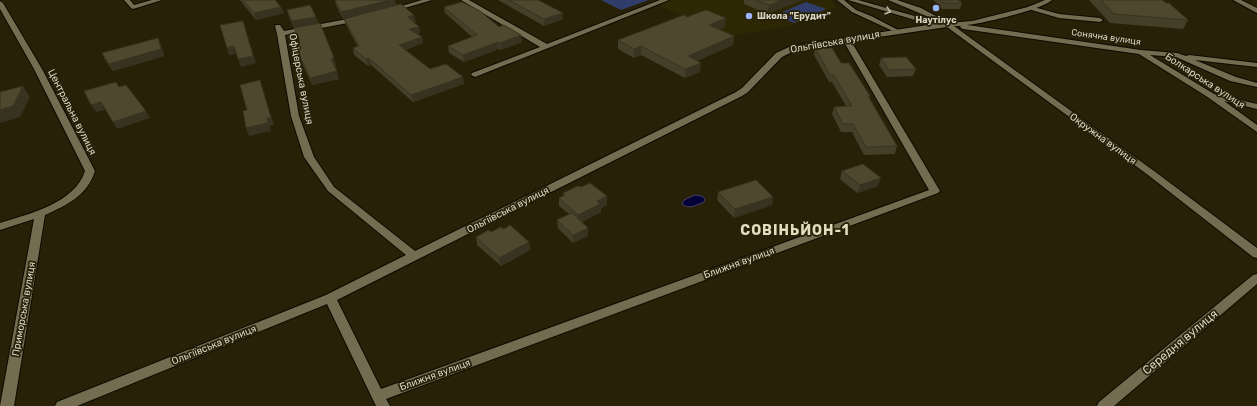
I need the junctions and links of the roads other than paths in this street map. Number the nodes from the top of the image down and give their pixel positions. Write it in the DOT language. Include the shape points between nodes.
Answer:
graph roads {
  1 [pos="127,0"];
  2 [pos="159,0"];
  3 [pos="429,0"];
  4 [pos="464,0"];
  5 [pos="666,0"];
  6 [pos="840,0"];
  7 [pos="851,0"];
  8 [pos="891,0"];
  9 [pos="1049,0"];
  10 [pos="1236,0"];
  11 [pos="0,3"];
  12 [pos="1030,8"];
  13 [pos="1257,11"];
  14 [pos="385,12"];
  15 [pos="363,18"];
  16 [pos="1100,20"];
  17 [pos="948,24"];
  18 [pos="898,31"];
  19 [pos="846,39"];
  20 [pos="546,47"];
  21 [pos="1141,52"];
  22 [pos="1177,55"];
  23 [pos="1257,65"];
  24 [pos="475,75"];
  25 [pos="1257,85"];
  26 [pos="1209,94"];
  27 [pos="1257,107"];
  28 [pos="1257,129"];
  29 [pos="40,212"];
  30 [pos="0,227"];
  31 [pos="1257,254"];
  32 [pos="415,257"];
  33 [pos="1257,278"];
  34 [pos="330,298"];
  35 [pos="380,401"];
  36 [pos="7,406"];
  37 [pos="62,406"];
  38 [pos="1104,406"];
  1 -- 2 [label="street" via="133,7"];
  3 -- 14 [label="street"];
  4 -- 20 [label="street"];
  5 -- 20 [label="street"];
  6 -- 18 [label="lane" via="854,12"];
  7 -- 17 [label="street, one-way" via="917,19"];
  8 -- 17 [label="street" via="930,13"];
  9 -- 12 [label="street"];
  10 -- 13 [label="street"];
  11 -- 29 [label="street, Центральна вулиця" via="90,171 90,179 84,188 58,205"];
  12 -- 16 [label="lane" via="1059,16"];
  12 -- 17 [label="street" via="972,23"];
  15 -- 32 [label="street, Офіцерська вулиця" via="280,30 295,116 309,157 331,189"];
  17 -- 18 [label="street, Ольгіївська вулиця"];
  17 -- 21 [label="street, Сонячна вулиця"];
  17 -- 31 [label="street, Окружна вулиця"];
  18 -- 19 [label="street, Ольгіївська вулиця"];
  19 -- 32 [label="street, Ольгіївська вулиця" via="794,48 779,55 739,94"];
  19 -- 35 [label="street, Ближня вулиця" via="935,191"];
  20 -- 24 [label="street"];
  21 -- 22 [label="street, Сонячна вулиця"];
  21 -- 26 [label="street, Болкарська вулиця"];
  22 -- 23 [label="street"];
  22 -- 25 [label="street, Сонячна вулиця" via="1233,79"];
  26 -- 27 [label="street"];
  26 -- 28 [label="street, Болкарська вулиця"];
  29 -- 30 [label="street, Центральна вулиця"];
  29 -- 36 [label="street, Приморська вулиця"];
  32 -- 34 [label="street, Ольгіївська вулиця"];
  33 -- 38 [label="street, Середня вулиця"];
  34 -- 35 [label="street"];
  34 -- 37 [label="street, Ольгіївська вулиця"];
}
